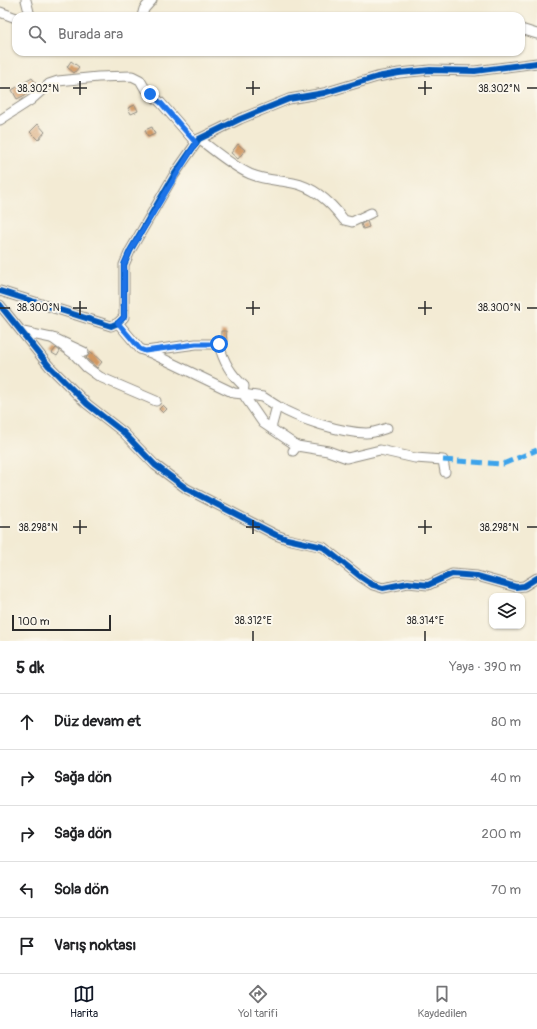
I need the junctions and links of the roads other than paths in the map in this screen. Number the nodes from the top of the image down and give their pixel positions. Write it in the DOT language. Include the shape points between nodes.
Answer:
graph roads {
  1 [pos="26,0"];
  2 [pos="152,0"];
  3 [pos="0,12"];
  4 [pos="29,12"];
  5 [pos="143,12"];
  6 [pos="12,16"];
  7 [pos="525,30"];
  8 [pos="537,34"];
  9 [pos="537,63"];
  10 [pos="0,120"];
  11 [pos="197,141"];
  12 [pos="370,213"];
  13 [pos="0,291"];
  14 [pos="0,305"];
  15 [pos="118,323"];
  16 [pos="23,332"];
  17 [pos="52,338"];
  18 [pos="145,351"];
  19 [pos="84,352"];
  20 [pos="244,394"];
  21 [pos="156,401"];
  22 [pos="277,406"];
  23 [pos="271,428"];
  24 [pos="387,428"];
  25 [pos="445,472"];
  26 [pos="537,578"];
  1 -- 4 [label="street"];
  2 -- 5 [label="street"];
  3 -- 6 [label="street"];
  7 -- 8 [label="street"];
  9 -- 11 [label="street" via="474,71 430,70 377,77 324,93 289,99 240,119"];
  10 -- 11 [label="street" via="31,100 49,84 98,77 132,76 140,80 150,94"];
  11 -- 12 [label="street" via="249,174 294,183 314,192 332,204 344,220 352,222"];
  11 -- 15 [label="street" via="130,251 124,265 124,317"];
  13 -- 15 [label="street" via="111,326"];
  14 -- 16 [label="street"];
  15 -- 18 [label="street" via="140,349"];
  16 -- 17 [label="street"];
  16 -- 26 [label="street" via="49,366 87,404 123,432 169,477 276,535 323,547 373,585 383,588 408,583 428,585 443,576 466,574 516,587 524,586"];
  17 -- 19 [label="street"];
  17 -- 21 [label="street" via="100,377"];
  18 -- 20 [label="street" via="234,393"];
  18 -- 20 [label="street" via="196,344 219,344 227,368 244,386"];
  20 -- 22 [label="street" via="263,397"];
  20 -- 23 [label="street" via="263,423"];
  22 -- 23 [label="street"];
  22 -- 24 [label="street" via="286,412 345,431 366,433"];
  23 -- 25 [label="street" via="295,449 328,450 347,458 380,450 416,458 443,460"];
}
